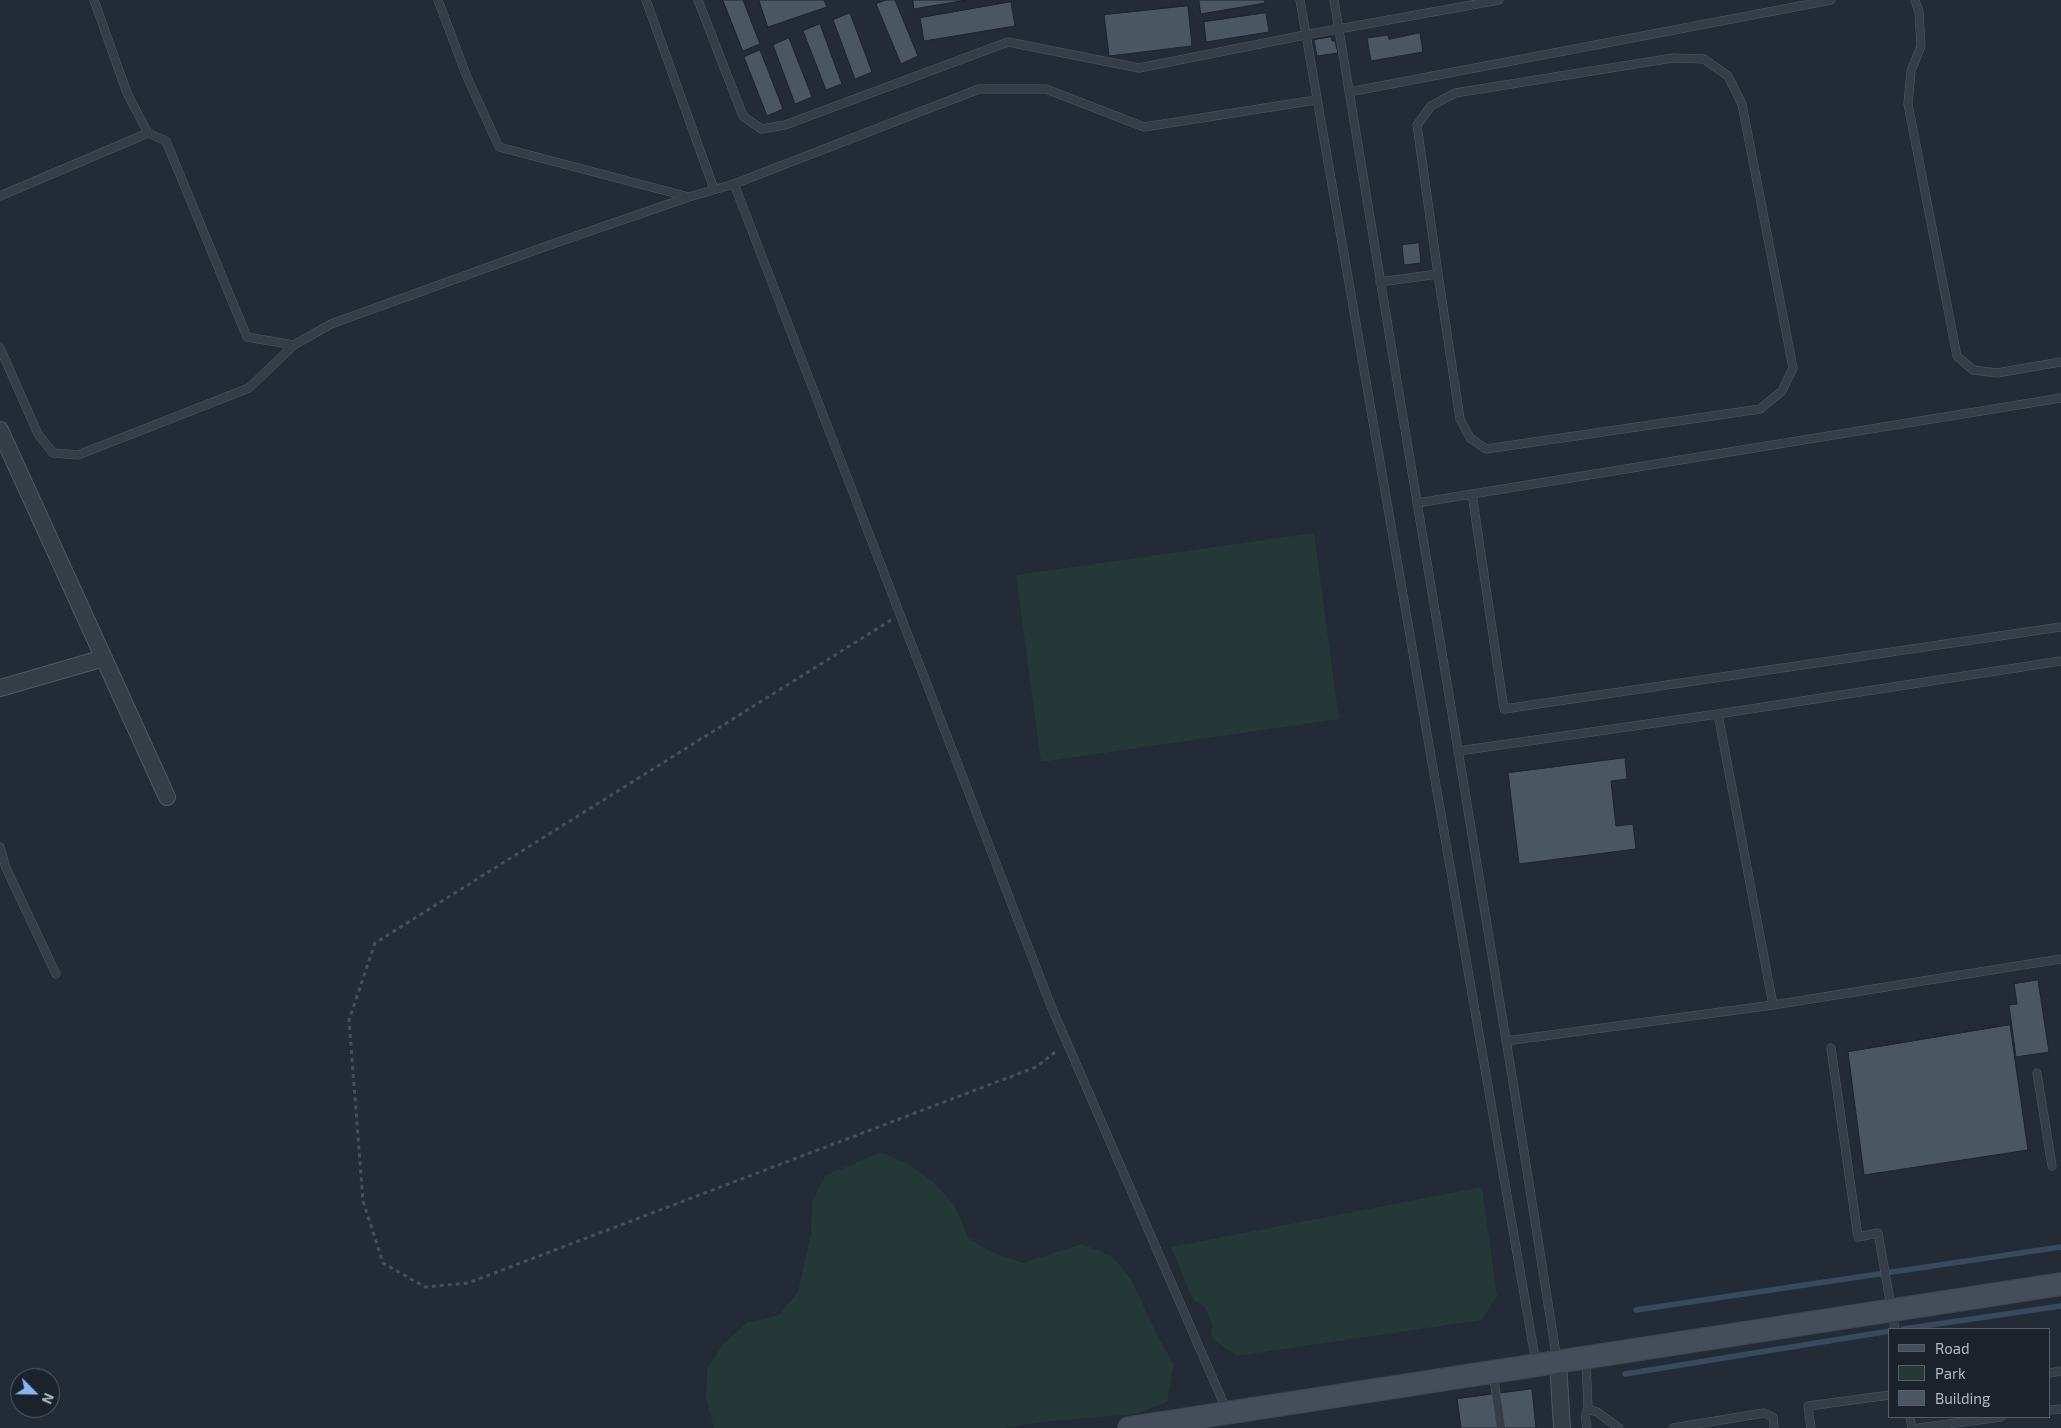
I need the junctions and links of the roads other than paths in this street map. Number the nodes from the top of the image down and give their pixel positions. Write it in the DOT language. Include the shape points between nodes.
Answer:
graph roads {
  1 [pos="94,0"];
  2 [pos="438,0"];
  3 [pos="646,0"];
  4 [pos="698,0"];
  5 [pos="1300,0"];
  6 [pos="1334,0"];
  7 [pos="1499,0"];
  8 [pos="1831,0"];
  9 [pos="1915,0"];
  10 [pos="1338,30"];
  11 [pos="1305,35"];
  12 [pos="1349,92"];
  13 [pos="1316,100"];
  14 [pos="148,133"];
  15 [pos="734,184"];
  16 [pos="714,189"];
  17 [pos="0,196"];
  18 [pos="689,197"];
  19 [pos="1438,274"];
  20 [pos="1380,282"];
  21 [pos="294,345"];
  22 [pos="0,348"];
  23 [pos="2061,362"];
  24 [pos="2061,398"];
  25 [pos="0,430"];
  26 [pos="1472,494"];
  27 [pos="1417,503"];
  28 [pos="2061,627"];
  29 [pos="104,658"];
  30 [pos="2061,661"];
  31 [pos="0,688"];
  32 [pos="1718,714"];
  33 [pos="1458,751"];
  34 [pos="167,797"];
  35 [pos="0,846"];
  36 [pos="2061,959"];
  37 [pos="56,974"];
  38 [pos="1773,1005"];
  39 [pos="1506,1041"];
  40 [pos="1831,1048"];
  41 [pos="2037,1073"];
  42 [pos="2052,1166"];
  43 [pos="2061,1284"];
  44 [pos="1893,1320"];
  45 [pos="1586,1357"];
  46 [pos="1547,1364"];
  47 [pos="1493,1372"];
  48 [pos="1888,1395"];
  49 [pos="1588,1409"];
  50 [pos="1994,1418"];
  51 [pos="1229,1420"];
  52 [pos="1129,1428"];
  53 [pos="1501,1428"];
  54 [pos="1562,1428"];
  55 [pos="1588,1428"];
  56 [pos="1618,1428"];
  57 [pos="1673,1428"];
  58 [pos="1774,1428"];
  59 [pos="1811,1428"];
  60 [pos="1919,1428"];
  1 -- 14 [label="lane" via="127,93"];
  2 -- 18 [label="lane" via="467,77 500,147"];
  3 -- 16 [label="lane"];
  4 -- 11 [label="lane" via="744,116 760,129 785,126 1008,42 1139,68"];
  5 -- 11 [label="lane"];
  6 -- 10 [label="lane"];
  7 -- 10 [label="lane"];
  8 -- 12 [label="lane"];
  9 -- 23 [label="lane" via="1921,46 1911,71 1908,104 1957,356 1973,370 1997,373"];
  10 -- 11 [label="lane"];
  10 -- 12 [label="lane"];
  11 -- 13 [label="lane"];
  12 -- 20 [label="lane"];
  13 -- 15 [label="lane" via="1144,127 1046,89 979,90"];
  13 -- 46 [label="lane"];
  14 -- 17 [label="lane"];
  14 -- 21 [label="lane" via="166,141 247,337"];
  15 -- 16 [label="lane"];
  15 -- 51 [label="lane" via="1047,996"];
  16 -- 18 [label="lane"];
  18 -- 21 [label="lane" via="331,324"];
  19 -- 19 [label="lane" via="1460,419 1470,438 1486,449 1760,408 1782,391 1792,368 1742,104 1728,76 1704,59 1673,58 1455,94 1431,106 1417,125"];
  19 -- 20 [label="lane"];
  20 -- 27 [label="lane"];
  21 -- 22 [label="lane" via="249,388 78,455 54,453 38,434"];
  24 -- 26 [label="lane"];
  25 -- 29 [label="street"];
  26 -- 27 [label="lane"];
  26 -- 28 [label="lane" via="1504,709"];
  27 -- 33 [label="lane"];
  29 -- 31 [label="street"];
  29 -- 34 [label="street"];
  30 -- 32 [label="lane"];
  32 -- 33 [label="lane"];
  32 -- 38 [label="lane"];
  33 -- 39 [label="lane"];
  35 -- 37 [label="lane" via="6,868"];
  36 -- 38 [label="lane"];
  38 -- 39 [label="lane"];
  39 -- 46 [label="lane"];
  40 -- 44 [label="lane" via="1858,1237 1878,1233"];
  41 -- 42 [label="lane"];
  43 -- 44 [label="main road"];
  44 -- 45 [label="main road"];
  45 -- 46 [label="main road"];
  45 -- 49 [label="lane"];
  46 -- 47 [label="main road"];
  46 -- 54 [label="street"];
  47 -- 51 [label="main road"];
  47 -- 53 [label="lane"];
  48 -- 59 [label="lane" via="1808,1406"];
  49 -- 55 [label="lane" via="1585,1414"];
  49 -- 56 [label="lane"];
  50 -- 60 [label="lane"];
  51 -- 52 [label="main road"];
  57 -- 58 [label="lane" via="1764,1413 1773,1417"];
}
